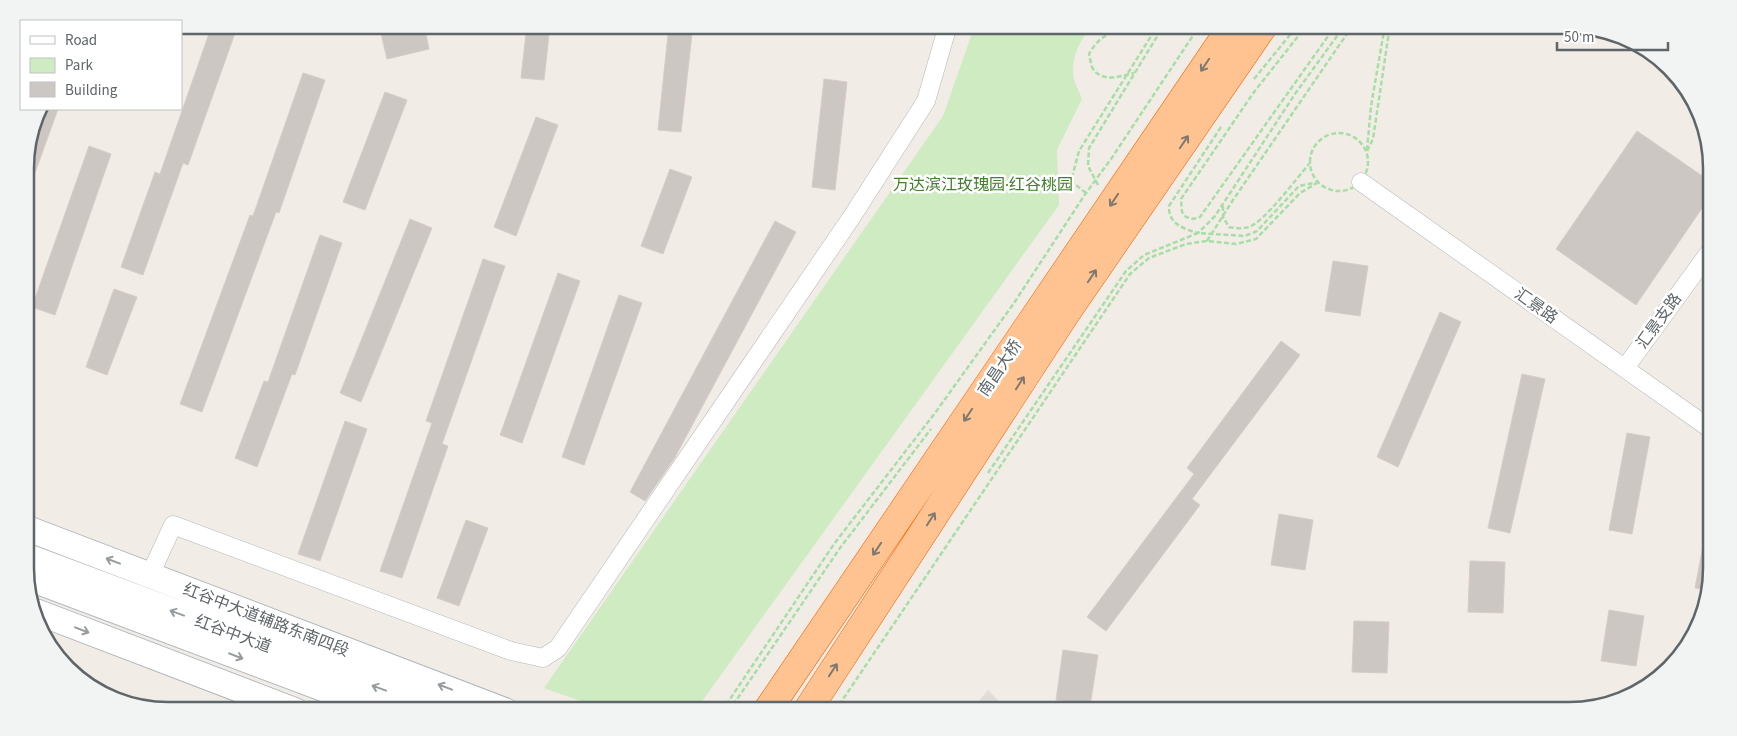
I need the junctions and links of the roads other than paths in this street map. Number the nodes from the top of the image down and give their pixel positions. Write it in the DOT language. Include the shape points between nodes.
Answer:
graph roads {
  1 [pos="945,34"];
  2 [pos="1227,34"];
  3 [pos="1257,34"];
  4 [pos="1361,182"];
  5 [pos="1703,261"];
  6 [pos="1054,309"];
  7 [pos="1625,368"];
  8 [pos="1703,424"];
  9 [pos="34,531"];
  10 [pos="34,559"];
  11 [pos="150,575"];
  12 [pos="35,580"];
  13 [pos="42,614"];
  14 [pos="272,702"];
  15 [pos="358,702"];
  16 [pos="417,702"];
  17 [pos="482,702"];
  18 [pos="769,702"];
  19 [pos="812,702"];
  1 -- 11 [label="street" via="926,101 853,215 558,648 543,658 511,650 172,525"];
  2 -- 6 [label="highway, 南昌大桥, one-way"];
  6 -- 3 [label="highway, 南昌大桥, one-way"];
  4 -- 7 [label="street, 汇景路"];
  5 -- 7 [label="street, 汇景支路"];
  6 -- 18 [label="highway, 南昌大桥, one-way"];
  19 -- 6 [label="highway, 南昌大桥, one-way"];
  7 -- 8 [label="street, 汇景路"];
  11 -- 9 [label="main road, 红谷中大道辅路东南四段, one-way"];
  16 -- 10 [label="main road, 红谷中大道, one-way"];
  17 -- 11 [label="main road, 红谷中大道辅路东南四段, one-way"];
  12 -- 15 [label="main road, 红谷中大道, one-way"];
  13 -- 14 [label="main road, one-way"];
}
